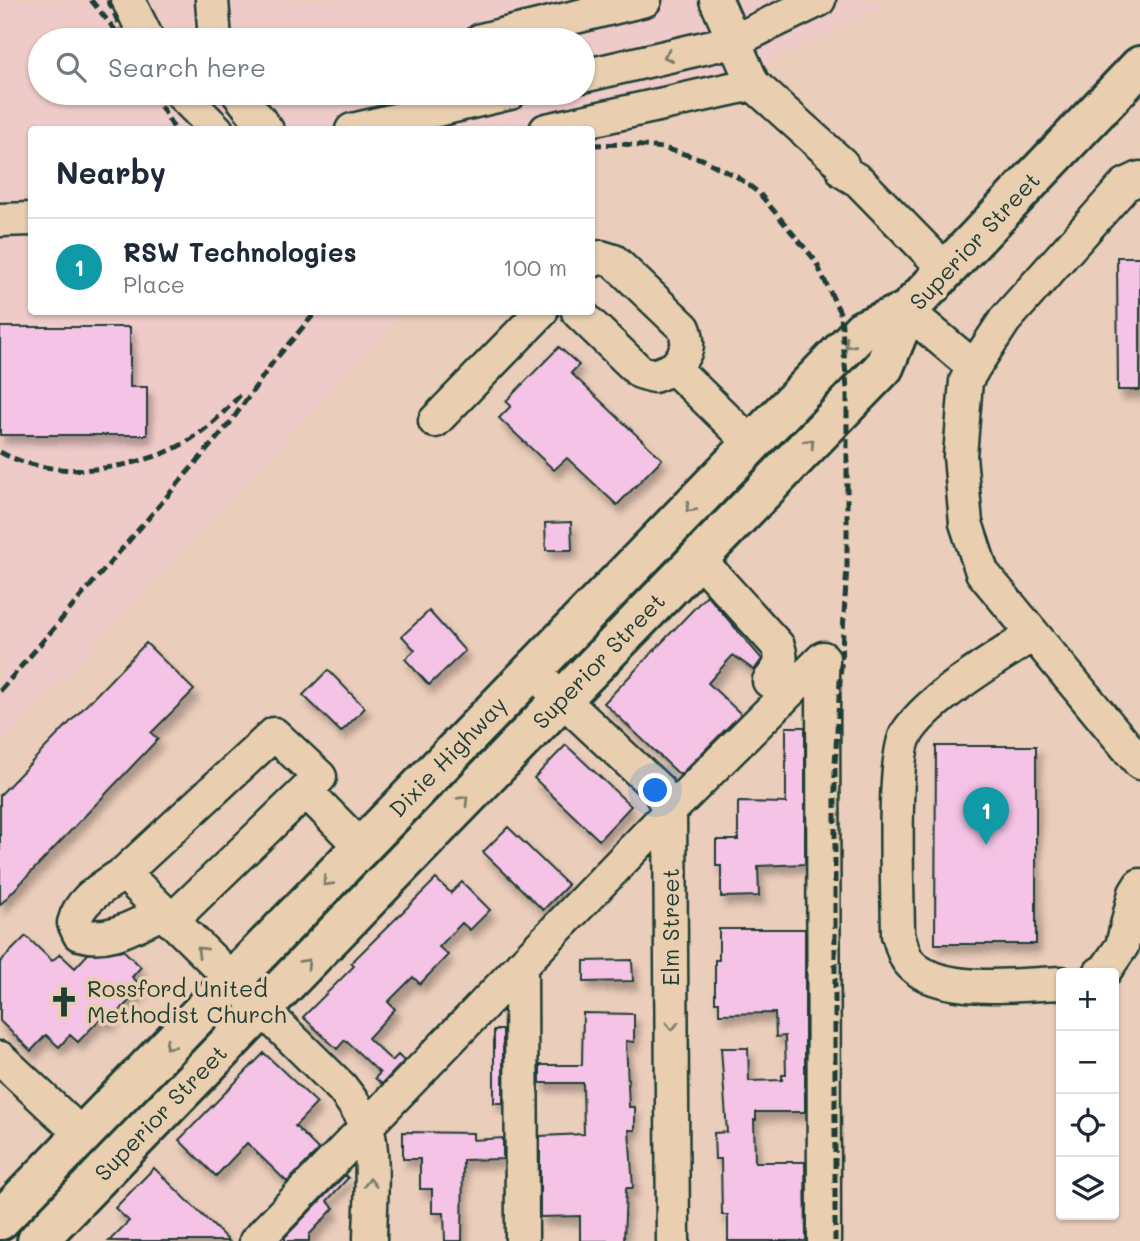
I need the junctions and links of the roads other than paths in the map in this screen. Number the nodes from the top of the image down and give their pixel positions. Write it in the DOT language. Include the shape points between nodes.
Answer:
graph roads {
  1 [pos="128,0"];
  2 [pos="212,0"];
  3 [pos="645,0"];
  4 [pos="716,0"];
  5 [pos="819,0"];
  6 [pos="142,28"];
  7 [pos="214,28"];
  8 [pos="530,28"];
  9 [pos="734,41"];
  10 [pos="1140,66"];
  11 [pos="595,73"];
  12 [pos="753,84"];
  13 [pos="192,105"];
  14 [pos="254,105"];
  15 [pos="459,105"];
  16 [pos="213,126"];
  17 [pos="265,126"];
  18 [pos="369,126"];
  19 [pos="564,126"];
  20 [pos="1140,178"];
  21 [pos="28,219"];
  22 [pos="0,220"];
  23 [pos="595,260"];
  24 [pos="946,270"];
  25 [pos="907,311"];
  26 [pos="538,315"];
  27 [pos="581,315"];
  28 [pos="974,367"];
  29 [pos="674,368"];
  30 [pos="435,421"];
  31 [pos="752,444"];
  32 [pos="781,473"];
  33 [pos="698,558"];
  34 [pos="1033,634"];
  35 [pos="531,671"];
  36 [pos="769,681"];
  37 [pos="560,700"];
  38 [pos="1140,763"];
  39 [pos="306,790"];
  40 [pos="670,811"];
  41 [pos="361,847"];
  42 [pos="124,873"];
  43 [pos="1140,885"];
  44 [pos="167,917"];
  45 [pos="521,965"];
  46 [pos="1107,968"];
  47 [pos="231,982"];
  48 [pos="1056,983"];
  49 [pos="260,1010"];
  50 [pos="0,1058"];
  51 [pos="367,1126"];
  52 [pos="82,1135"];
  53 [pos="0,1220"];
  54 [pos="37,1241"];
  55 [pos="256,1241"];
  56 [pos="370,1241"];
  57 [pos="522,1241"];
  58 [pos="673,1241"];
  59 [pos="824,1241"];
  1 -- 6 [label="street"];
  2 -- 7 [label="street"];
  3 -- 8 [label="street"];
  4 -- 9 [label="street"];
  5 -- 9 [label="street"];
  9 -- 11 [label="street, one-way"];
  9 -- 12 [label="street"];
  10 -- 24 [label="main road, Superior Street"];
  12 -- 19 [label="street"];
  12 -- 24 [label="street" via="850,172"];
  13 -- 16 [label="street"];
  14 -- 17 [label="street"];
  15 -- 18 [label="street"];
  20 -- 28 [label="street" via="1125,185 1005,320"];
  21 -- 22 [label="street"];
  23 -- 29 [label="street" via="614,261 684,328 690,341"];
  24 -- 25 [label="main road, Superior Street"];
  25 -- 28 [label="street"];
  25 -- 31 [label="main road, Dixie Highway, one-way" via="862,330"];
  32 -- 25 [label="main road, Superior Street, one-way" via="884,367"];
  26 -- 30 [label="street"];
  27 -- 29 [label="street" via="640,372 654,376"];
  28 -- 34 [label="street" via="966,381 960,456 966,523 982,572"];
  29 -- 31 [label="street"];
  31 -- 32 [label="main road"];
  31 -- 35 [label="main road, Dixie Highway, one-way"];
  32 -- 33 [label="main road, Superior Street"];
  33 -- 36 [label="street" via="778,646 783,657"];
  33 -- 37 [label="main road, Superior Street"];
  34 -- 38 [label="street"];
  34 -- 48 [label="street" via="923,712 905,736 898,771 898,935 907,960 931,978 969,985"];
  35 -- 37 [label="street"];
  35 -- 41 [label="main road, Dixie Highway"];
  37 -- 40 [label="street" via="658,789"];
  49 -- 37 [label="main road, Superior Street, one-way"];
  39 -- 41 [label="street"];
  39 -- 42 [label="street" via="320,777 274,734"];
  39 -- 44 [label="street"];
  40 -- 45 [label="street"];
  40 -- 58 [label="street, Elm Street, one-way"];
  40 -- 59 [label="street" via="824,658"];
  41 -- 47 [label="main road, Dixie Highway, one-way"];
  42 -- 44 [label="street"];
  42 -- 44 [label="street" via="77,912 74,923 79,934 110,937"];
  43 -- 46 [label="street" via="1122,946"];
  47 -- 44 [label="street, one-way"];
  45 -- 51 [label="street"];
  45 -- 57 [label="street"];
  47 -- 49 [label="street"];
  47 -- 52 [label="main road, Dixie Highway, one-way"];
  49 -- 51 [label="street" via="342,1088"];
  49 -- 54 [label="main road, Superior Street"];
  50 -- 52 [label="street"];
  51 -- 55 [label="street"];
  56 -- 51 [label="street, one-way"];
  52 -- 53 [label="main road, Dixie Highway"];
}
